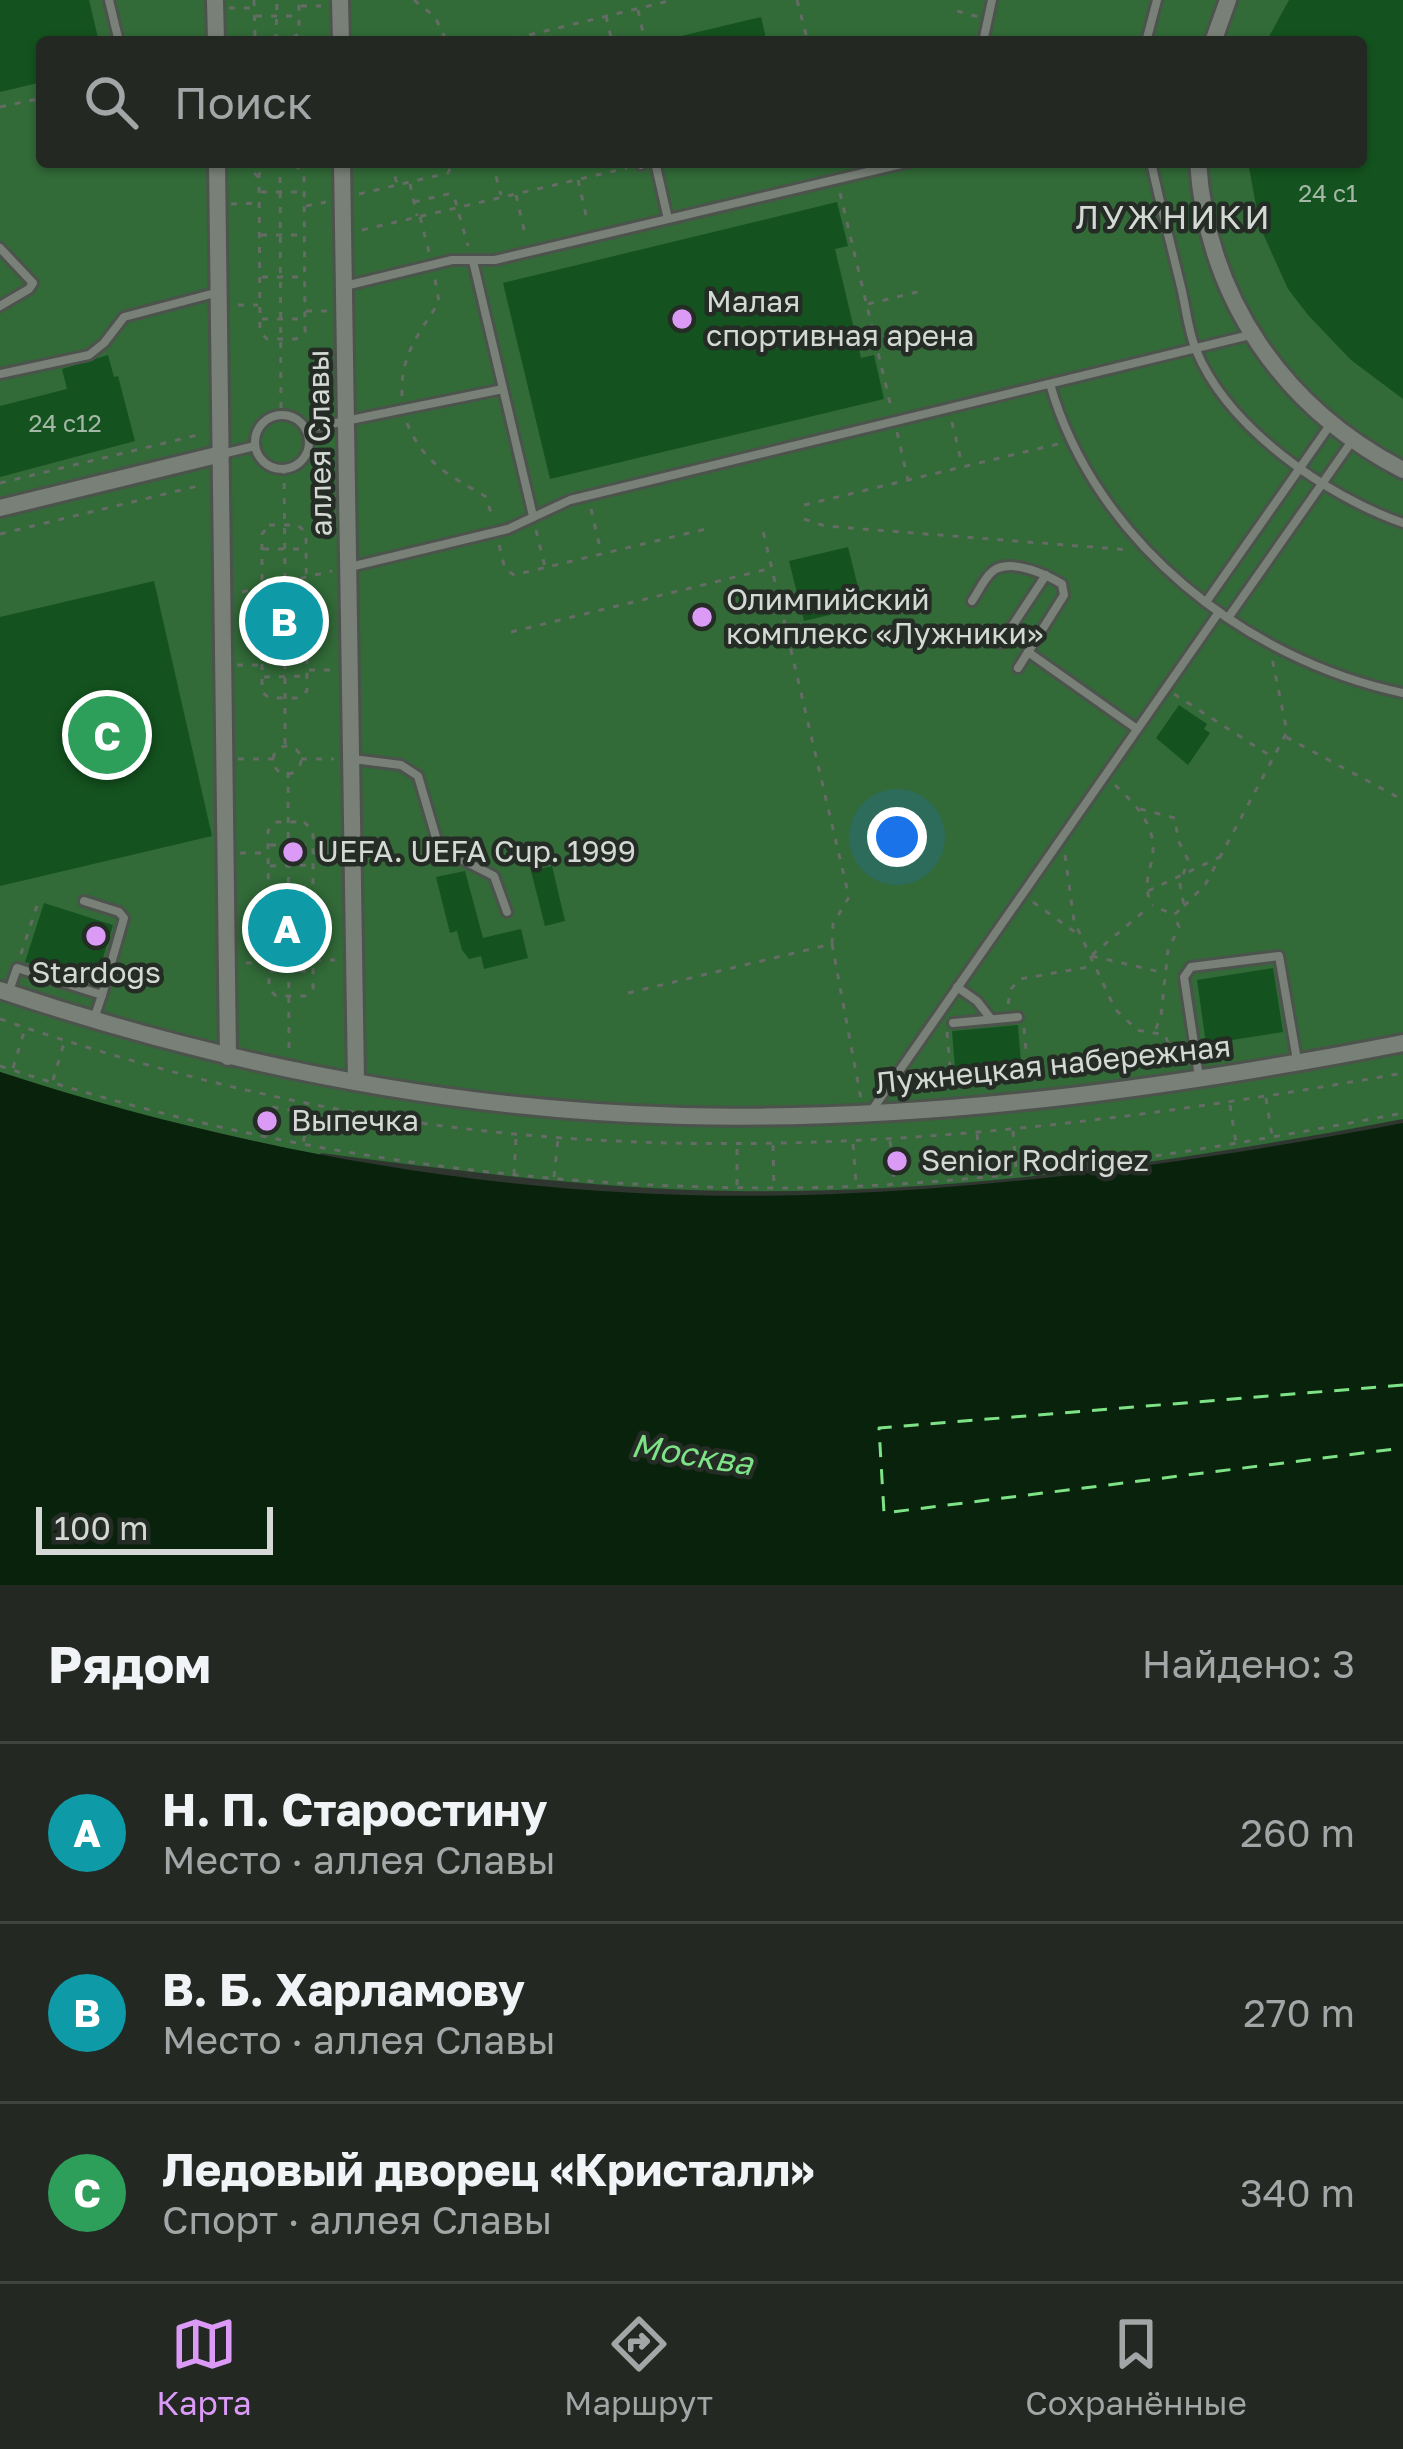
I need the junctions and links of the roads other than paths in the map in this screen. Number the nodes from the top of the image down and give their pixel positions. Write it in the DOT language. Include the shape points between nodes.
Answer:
graph roads {
  1 [pos="109,0"];
  2 [pos="992,0"];
  3 [pos="1157,0"];
  4 [pos="1228,0"];
  5 [pos="340,3"];
  6 [pos="215,4"];
  7 [pos="118,36"];
  8 [pos="216,36"];
  9 [pos="341,36"];
  10 [pos="984,36"];
  11 [pos="1148,36"];
  12 [pos="1215,36"];
  13 [pos="217,168"];
  14 [pos="342,168"];
  15 [pos="656,168"];
  16 [pos="884,168"];
  17 [pos="1151,168"];
  18 [pos="1199,168"];
  19 [pos="668,219"];
  20 [pos="0,248"];
  21 [pos="10,257"];
  22 [pos="472,261"];
  23 [pos="0,263"];
  24 [pos="344,286"];
  25 [pos="219,299"];
  26 [pos="0,306"];
  27 [pos="1252,335"];
  28 [pos="1196,349"];
  29 [pos="0,374"];
  30 [pos="1050,384"];
  31 [pos="503,389"];
  32 [pos="348,421"];
  33 [pos="1330,424"];
  34 [pos="305,429"];
  35 [pos="1352,440"];
  36 [pos="255,446"];
  37 [pos="221,454"];
  38 [pos="1299,468"];
  39 [pos="1403,470"];
  40 [pos="1322,484"];
  41 [pos="0,508"];
  42 [pos="533,516"];
  43 [pos="1403,523"];
  44 [pos="350,567"];
  45 [pos="1046,574"];
  46 [pos="972,601"];
  47 [pos="1206,602"];
  48 [pos="1223,615"];
  49 [pos="1001,643"];
  50 [pos="1028,652"];
  51 [pos="1018,668"];
  52 [pos="1403,693"];
  53 [pos="1137,729"];
  54 [pos="352,759"];
  55 [pos="84,901"];
  56 [pos="507,912"];
  57 [pos="957,987"];
  58 [pos="4,991"];
  59 [pos="102,995"];
  60 [pos="1018,1017"];
  61 [pos="94,1019"];
  62 [pos="992,1019"];
  63 [pos="953,1023"];
  64 [pos="1403,1043"];
  65 [pos="228,1057"];
  66 [pos="1297,1062"];
  67 [pos="1199,1078"];
  68 [pos="356,1082"];
  69 [pos="869,1114"];
  1 -- 7 [label="lane"];
  2 -- 10 [label="lane"];
  3 -- 11 [label="lane"];
  4 -- 12 [label="street"];
  5 -- 9 [label="street"];
  6 -- 8 [label="street"];
  13 -- 25 [label="street"];
  14 -- 24 [label="street, аллея Славы"];
  15 -- 19 [label="lane"];
  16 -- 19 [label="lane"];
  17 -- 28 [label="lane"];
  18 -- 27 [label="street" via="1211,243"];
  19 -- 22 [label="lane"];
  20 -- 21 [label="lane"];
  21 -- 23 [label="lane"];
  21 -- 26 [label="lane" via="33,283"];
  22 -- 24 [label="lane"];
  22 -- 31 [label="lane"];
  24 -- 32 [label="street, аллея Славы"];
  25 -- 29 [label="lane" via="128,315 88,355"];
  25 -- 37 [label="street"];
  27 -- 28 [label="lane"];
  27 -- 33 [label="street"];
  28 -- 30 [label="lane"];
  28 -- 38 [label="lane" via="1238,410"];
  30 -- 42 [label="lane"];
  30 -- 47 [label="lane" via="1070,441 1115,512"];
  31 -- 32 [label="lane"];
  31 -- 42 [label="lane"];
  32 -- 34 [label="lane"];
  32 -- 44 [label="street, аллея Славы"];
  33 -- 35 [label="street"];
  33 -- 38 [label="lane"];
  34 -- 36 [label="lane" via="281,415 261,424"];
  34 -- 36 [label="lane" via="307,451 284,468 265,463"];
  35 -- 39 [label="street"];
  35 -- 40 [label="lane"];
  36 -- 37 [label="lane"];
  37 -- 41 [label="street"];
  37 -- 65 [label="street"];
  38 -- 40 [label="lane"];
  38 -- 47 [label="lane"];
  40 -- 43 [label="lane"];
  40 -- 48 [label="lane"];
  42 -- 44 [label="lane"];
  44 -- 54 [label="street, аллея Славы"];
  45 -- 46 [label="lane" via="999,568"];
  45 -- 49 [label="lane"];
  45 -- 50 [label="lane" via="1062,584 1064,596"];
  47 -- 48 [label="lane"];
  48 -- 52 [label="lane" via="1336,674"];
  48 -- 53 [label="lane"];
  50 -- 51 [label="lane"];
  50 -- 53 [label="lane"];
  53 -- 57 [label="lane"];
  54 -- 56 [label="lane" via="401,765 418,776 438,844 494,876"];
  54 -- 68 [label="street, аллея Славы"];
  55 -- 59 [label="lane" via="124,919"];
  57 -- 62 [label="lane"];
  57 -- 69 [label="lane"];
  58 -- 59 [label="lane" via="17,968"];
  58 -- 61 [label="street, Лужнецкая набережная"];
  59 -- 61 [label="lane"];
  60 -- 62 [label="lane"];
  61 -- 65 [label="street, Лужнецкая набережная"];
  62 -- 63 [label="lane"];
  64 -- 66 [label="street, Лужнецкая набережная"];
  65 -- 68 [label="street, Лужнецкая набережная"];
  66 -- 67 [label="street, Лужнецкая набережная"];
  66 -- 67 [label="lane" via="1279,956 1191,967 1184,977"];
  67 -- 69 [label="street, Лужнецкая набережная"];
  68 -- 69 [label="street, Лужнецкая набережная" via="683,1116"];
}
